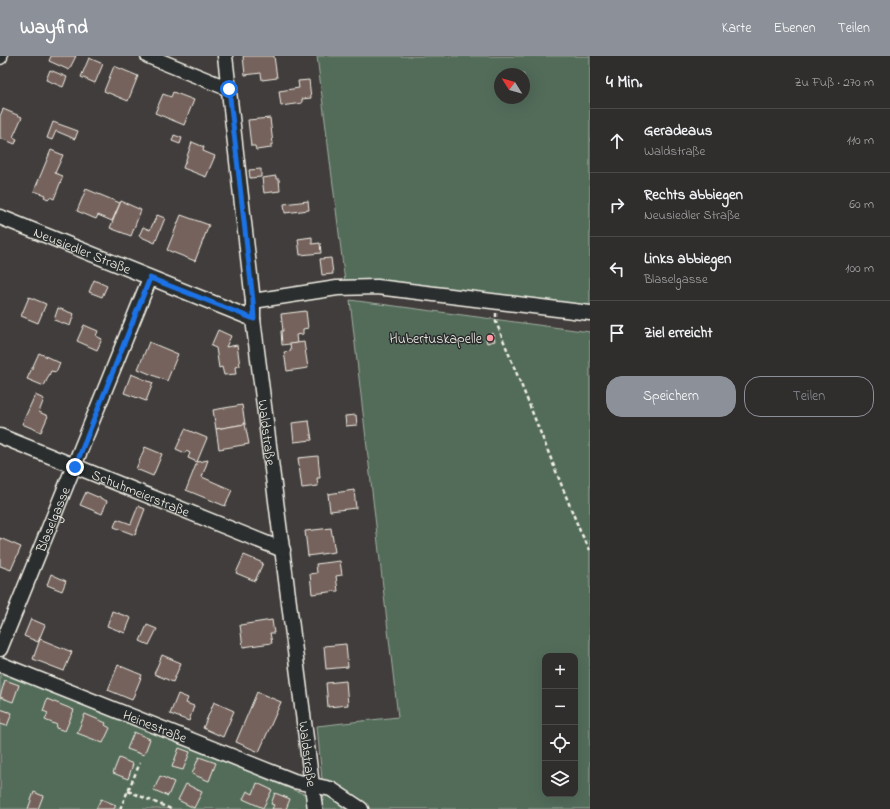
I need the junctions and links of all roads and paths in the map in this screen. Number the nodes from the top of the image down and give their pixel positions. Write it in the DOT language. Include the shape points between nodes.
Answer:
graph roads {
  1 [pos="148,56"];
  2 [pos="225,56"];
  3 [pos="229,89"];
  4 [pos="0,217"];
  5 [pos="150,278"];
  6 [pos="253,301"];
  7 [pos="496,301"];
  8 [pos="590,313"];
  9 [pos="254,319"];
  10 [pos="0,436"];
  11 [pos="75,467"];
  12 [pos="282,550"];
  13 [pos="590,550"];
  14 [pos="0,649"];
  15 [pos="0,664"];
  16 [pos="140,763"];
  17 [pos="312,784"];
  18 [pos="128,791"];
  19 [pos="120,809"];
  20 [pos="171,809"];
  21 [pos="315,809"];
  22 [pos="361,809"];
  1 -- 3 [label="street"];
  2 -- 3 [label="street, Waldstraße"];
  3 -- 6 [label="street, Waldstraße"];
  4 -- 5 [label="street, Neusiedler Straße"];
  5 -- 9 [label="street, Neusiedler Straße"];
  5 -- 11 [label="street, Blaselgasse"];
  6 -- 7 [label="street" via="338,288 377,287"];
  6 -- 9 [label="street, Waldstraße"];
  7 -- 8 [label="street"];
  7 -- 13 [label="path" via="496,322 580,531"];
  9 -- 12 [label="street, Waldstraße"];
  10 -- 11 [label="street, Schuhmeierstraße"];
  11 -- 12 [label="street, Schuhmeierstraße"];
  11 -- 14 [label="street, Blaselgasse"];
  12 -- 17 [label="street, Waldstraße"];
  15 -- 17 [label="street, Heinestraße" via="294,781"];
  16 -- 18 [label="path"];
  17 -- 21 [label="street, Waldstraße"];
  17 -- 22 [label="street, Heinestraße" via="331,789"];
  18 -- 19 [label="path"];
  18 -- 20 [label="path"];
}
